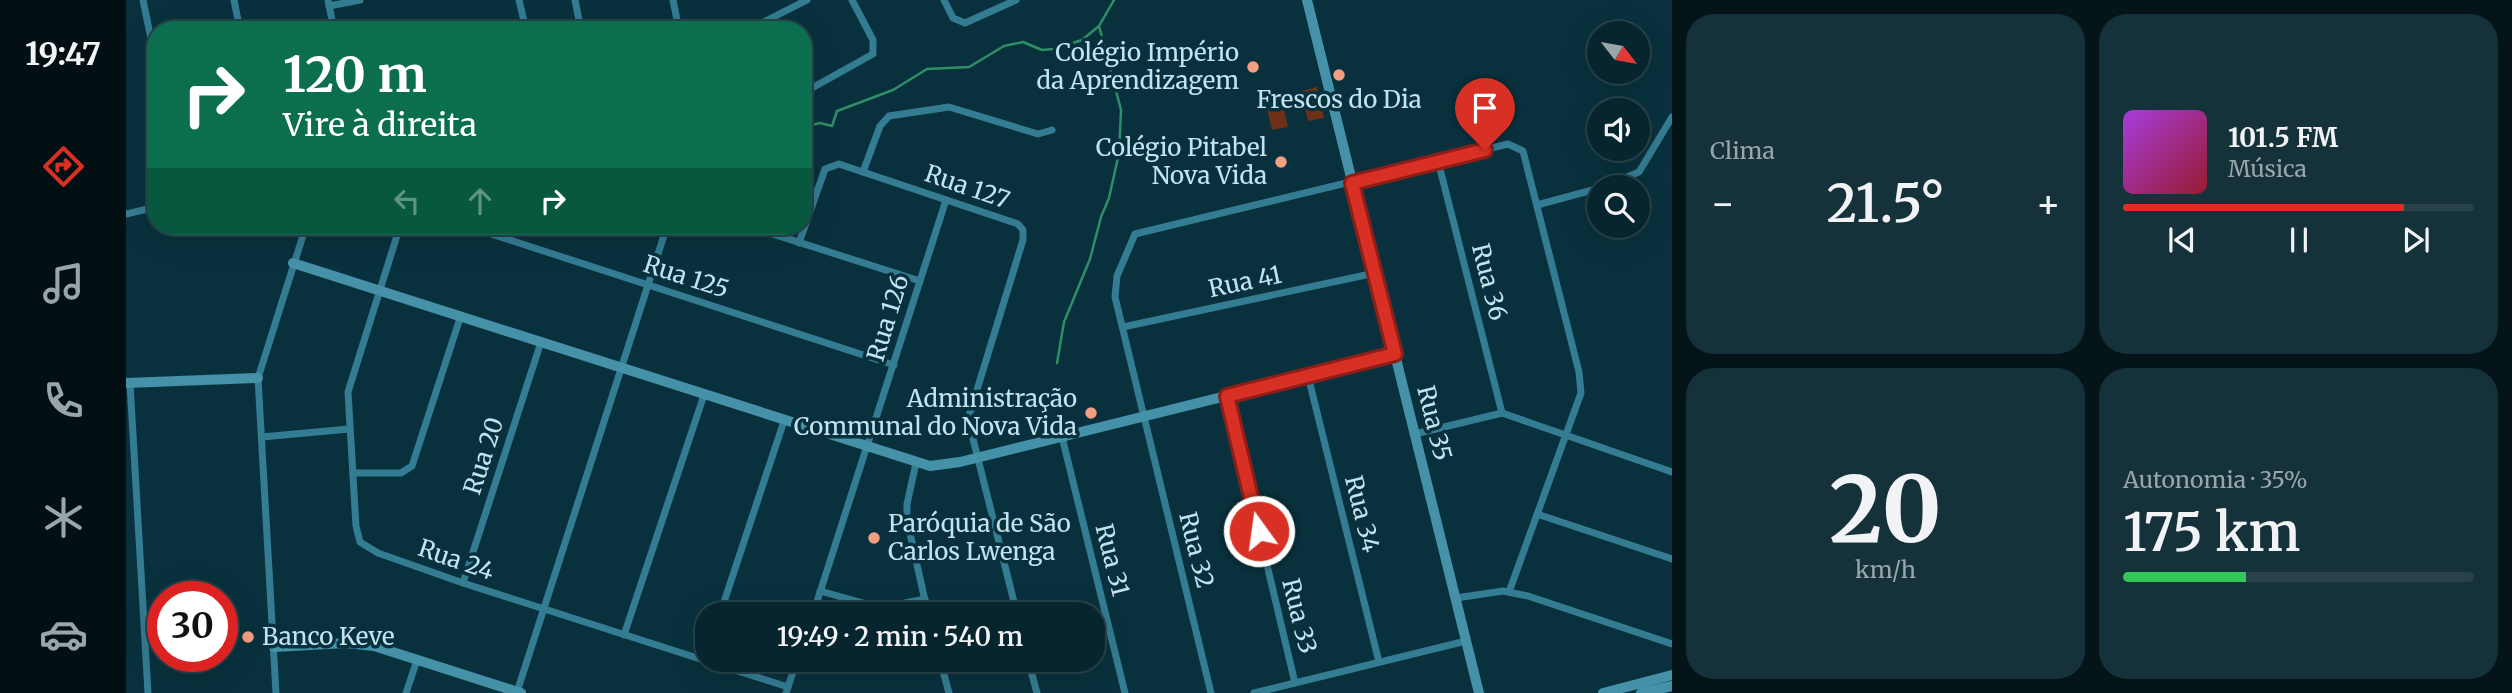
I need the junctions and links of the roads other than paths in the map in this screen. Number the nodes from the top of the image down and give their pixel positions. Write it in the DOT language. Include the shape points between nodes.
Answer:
graph roads {
  1 [pos="143,0"];
  2 [pos="234,0"];
  3 [pos="360,0"];
  4 [pos="519,0"];
  5 [pos="575,0"];
  6 [pos="673,0"];
  7 [pos="807,0"];
  8 [pos="852,0"];
  9 [pos="944,0"];
  10 [pos="1016,0"];
  11 [pos="1307,0"];
  12 [pos="329,3"];
  13 [pos="147,21"];
  14 [pos="238,21"];
  15 [pos="332,21"];
  16 [pos="524,21"];
  17 [pos="579,21"];
  18 [pos="677,21"];
  19 [pos="766,21"];
  20 [pos="812,88"];
  21 [pos="1672,117"];
  22 [pos="1052,130"];
  23 [pos="1438,161"];
  24 [pos="863,172"];
  25 [pos="1632,175"];
  26 [pos="1352,183"];
  27 [pos="1587,192"];
  28 [pos="946,200"];
  29 [pos="1537,205"];
  30 [pos="812,206"];
  31 [pos="147,209"];
  32 [pos="126,214"];
  33 [pos="303,235"];
  34 [pos="397,235"];
  35 [pos="495,235"];
  36 [pos="664,235"];
  37 [pos="775,235"];
  38 [pos="802,235"];
  39 [pos="799,243"];
  40 [pos="293,263"];
  41 [pos="1375,273"];
  42 [pos="920,281"];
  43 [pos="649,285"];
  44 [pos="379,290"];
  45 [pos="461,315"];
  46 [pos="1123,327"];
  47 [pos="541,342"];
  48 [pos="1395,354"];
  49 [pos="894,365"];
  50 [pos="622,368"];
  51 [pos="1308,376"];
  52 [pos="258,378"];
  53 [pos="128,383"];
  54 [pos="704,396"];
  55 [pos="1227,396"];
  56 [pos="1502,412"];
  57 [pos="1144,416"];
  58 [pos="784,421"];
  59 [pos="349,429"];
  60 [pos="1415,434"];
  61 [pos="1566,436"];
  62 [pos="262,437"];
  63 [pos="1062,437"];
  64 [pos="868,448"];
  65 [pos="978,458"];
  66 [pos="916,463"];
  67 [pos="1672,472"];
  68 [pos="353,473"];
  69 [pos="1537,514"];
  70 [pos="1672,559"];
  71 [pos="463,583"];
  72 [pos="820,592"];
  73 [pos="1509,592"];
  74 [pos="1455,598"];
  75 [pos="925,599"];
  76 [pos="724,602"];
  77 [pos="817,602"];
  78 [pos="926,602"];
  79 [pos="1014,602"];
  80 [pos="545,609"];
  81 [pos="624,635"];
  82 [pos="1466,640"];
  83 [pos="1672,644"];
  84 [pos="274,647"];
  85 [pos="695,655"];
  86 [pos="418,660"];
  87 [pos="1379,662"];
  88 [pos="741,672"];
  89 [pos="793,672"];
  90 [pos="943,672"];
  91 [pos="1031,672"];
  92 [pos="1672,675"];
  93 [pos="1295,683"];
  94 [pos="1672,686"];
  95 [pos="787,690"];
  96 [pos="519,692"];
  97 [pos="148,693"];
  98 [pos="276,693"];
  99 [pos="406,693"];
  100 [pos="948,693"];
  101 [pos="1037,693"];
  102 [pos="1125,693"];
  103 [pos="1211,693"];
  104 [pos="1254,693"];
  105 [pos="1479,693"];
  106 [pos="1603,693"];
  107 [pos="1642,693"];
  1 -- 13 [label="street"];
  2 -- 14 [label="street"];
  3 -- 12 [label="street"];
  4 -- 16 [label="street"];
  5 -- 17 [label="street"];
  6 -- 18 [label="street"];
  7 -- 19 [label="street"];
  8 -- 20 [label="street" via="873,40 873,54"];
  9 -- 10 [label="street" via="953,18 965,23"];
  11 -- 26 [label="street, Rua 35"];
  12 -- 15 [label="street"];
  21 -- 25 [label="street" via="1639,172"];
  22 -- 24 [label="street" via="1038,134 949,107 889,116 880,126"];
  23 -- 26 [label="street"];
  23 -- 29 [label="street" via="1508,144 1518,146 1526,156"];
  23 -- 56 [label="street, Rua 36"];
  24 -- 28 [label="street, Rua 127"];
  24 -- 30 [label="street, Rua 127" via="839,164 825,169"];
  26 -- 41 [label="street, Rua 35"];
  26 -- 46 [label="street, Rua 32" via="1135,234 1115,285"];
  27 -- 29 [label="street"];
  28 -- 42 [label="street, Rua 126"];
  28 -- 65 [label="street, Rua 127" via="1018,224 1024,234 968,415"];
  29 -- 61 [label="street" via="1581,383 1581,398"];
  31 -- 32 [label="street"];
  33 -- 40 [label="street"];
  34 -- 44 [label="street, Rua 24"];
  35 -- 43 [label="street, Rua 125"];
  36 -- 43 [label="street"];
  37 -- 39 [label="street"];
  38 -- 39 [label="street, Rua 127"];
  39 -- 42 [label="street"];
  40 -- 44 [label="street"];
  40 -- 52 [label="street"];
  41 -- 46 [label="street, Rua 41"];
  41 -- 48 [label="street, Rua 35"];
  42 -- 49 [label="street, Rua 126"];
  43 -- 49 [label="street, Rua 125"];
  43 -- 50 [label="street"];
  44 -- 45 [label="street"];
  44 -- 59 [label="street, Rua 24" via="350,384"];
  45 -- 47 [label="street"];
  45 -- 68 [label="street" via="412,466 396,474"];
  46 -- 57 [label="street, Rua 32"];
  47 -- 50 [label="street"];
  47 -- 71 [label="street, Rua 20"];
  48 -- 51 [label="street"];
  48 -- 60 [label="street, Rua 35"];
  49 -- 64 [label="street, Rua 126"];
  50 -- 54 [label="street"];
  50 -- 80 [label="street"];
  51 -- 55 [label="street"];
  51 -- 87 [label="street, Rua 34"];
  52 -- 53 [label="street"];
  52 -- 62 [label="street"];
  53 -- 97 [label="street"];
  54 -- 58 [label="street"];
  54 -- 81 [label="street"];
  55 -- 57 [label="street"];
  55 -- 93 [label="street, Rua 33"];
  56 -- 60 [label="street"];
  56 -- 61 [label="street"];
  57 -- 63 [label="street"];
  57 -- 103 [label="street, Rua 32"];
  58 -- 64 [label="street"];
  58 -- 76 [label="street"];
  59 -- 62 [label="street"];
  59 -- 68 [label="street, Rua 24"];
  60 -- 74 [label="street, Rua 35"];
  61 -- 67 [label="street"];
  61 -- 69 [label="street"];
  62 -- 84 [label="street"];
  63 -- 65 [label="street"];
  63 -- 102 [label="street, Rua 31"];
  64 -- 66 [label="street"];
  64 -- 72 [label="street, Rua 126"];
  65 -- 66 [label="street" via="939,466"];
  65 -- 79 [label="street, Rua 127"];
  66 -- 75 [label="street" via="906,515"];
  68 -- 71 [label="street, Rua 24" via="360,542 378,553"];
  69 -- 70 [label="street"];
  69 -- 73 [label="street"];
  71 -- 80 [label="street, Rua 24"];
  72 -- 75 [label="street" via="881,608"];
  72 -- 77 [label="street, Rua 126"];
  73 -- 74 [label="street"];
  73 -- 83 [label="street"];
  74 -- 82 [label="street, Rua 35"];
  75 -- 78 [label="street"];
  80 -- 81 [label="street, Rua 24"];
  80 -- 96 [label="street"];
  81 -- 85 [label="street, Rua 24"];
  82 -- 87 [label="street"];
  82 -- 105 [label="street, Rua 35"];
  84 -- 86 [label="street" via="364,644"];
  84 -- 98 [label="street"];
  86 -- 96 [label="street"];
  86 -- 99 [label="street"];
  87 -- 93 [label="street"];
  88 -- 95 [label="street, Rua 24"];
  89 -- 95 [label="street"];
  90 -- 100 [label="street"];
  91 -- 101 [label="street"];
  92 -- 106 [label="street"];
  93 -- 104 [label="street"];
  94 -- 107 [label="street"];
}
